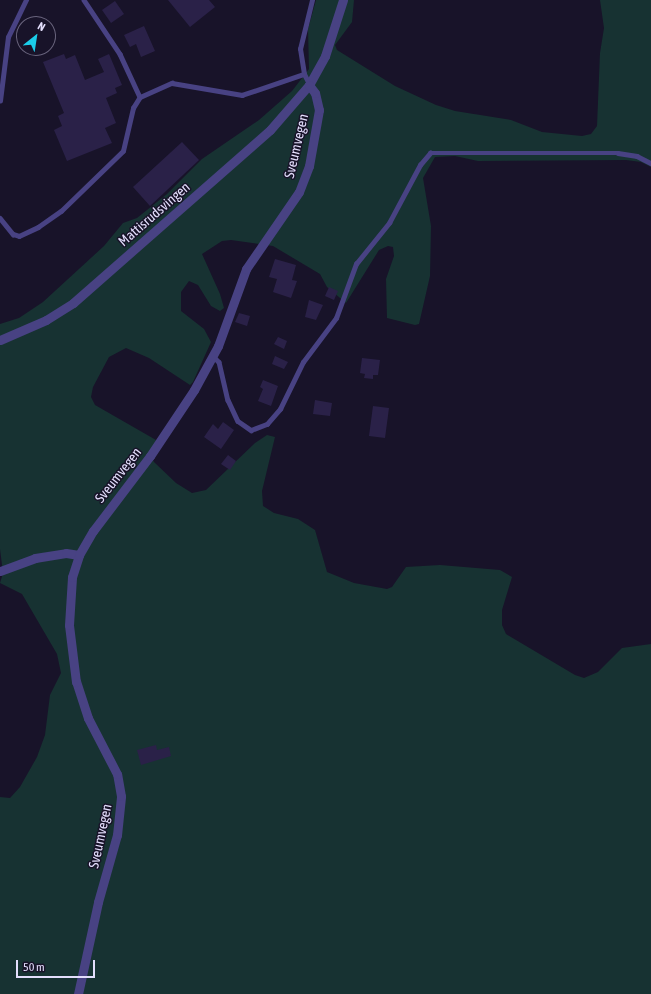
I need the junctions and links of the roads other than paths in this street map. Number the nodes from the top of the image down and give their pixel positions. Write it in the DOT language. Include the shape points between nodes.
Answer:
graph roads {
  1 [pos="26,0"];
  2 [pos="84,0"];
  3 [pos="312,0"];
  4 [pos="343,0"];
  5 [pos="304,74"];
  6 [pos="309,85"];
  7 [pos="140,97"];
  8 [pos="0,101"];
  9 [pos="650,160"];
  10 [pos="0,218"];
  11 [pos="0,340"];
  12 [pos="213,356"];
  13 [pos="79,555"];
  14 [pos="0,571"];
  15 [pos="78,994"];
  1 -- 8 [label="lane" via="8,37"];
  2 -- 7 [label="lane" via="120,54"];
  3 -- 5 [label="lane" via="301,38"];
  4 -- 6 [label="street" via="325,56"];
  5 -- 6 [label="lane"];
  5 -- 7 [label="lane" via="247,94 229,94 172,83"];
  6 -- 11 [label="street, Mattisrudsvingen" via="270,130 73,303 46,320"];
  6 -- 12 [label="street, Sveumvegen" via="315,93 319,110 305,178 294,202 246,269"];
  7 -- 10 [label="lane" via="133,108 123,151 61,211 33,230 17,236"];
  9 -- 12 [label="lane" via="618,153 430,153 420,165 389,223 356,264 336,318 303,362 280,409 267,424 251,430 238,421 228,400 219,362"];
  12 -- 13 [label="street, Sveumvegen" via="174,422 97,525"];
  13 -- 14 [label="street" via="66,553 35,558"];
  13 -- 15 [label="street, Sveumvegen" via="70,590 72,666 86,712 117,774 122,796 117,835 98,902"];
}
